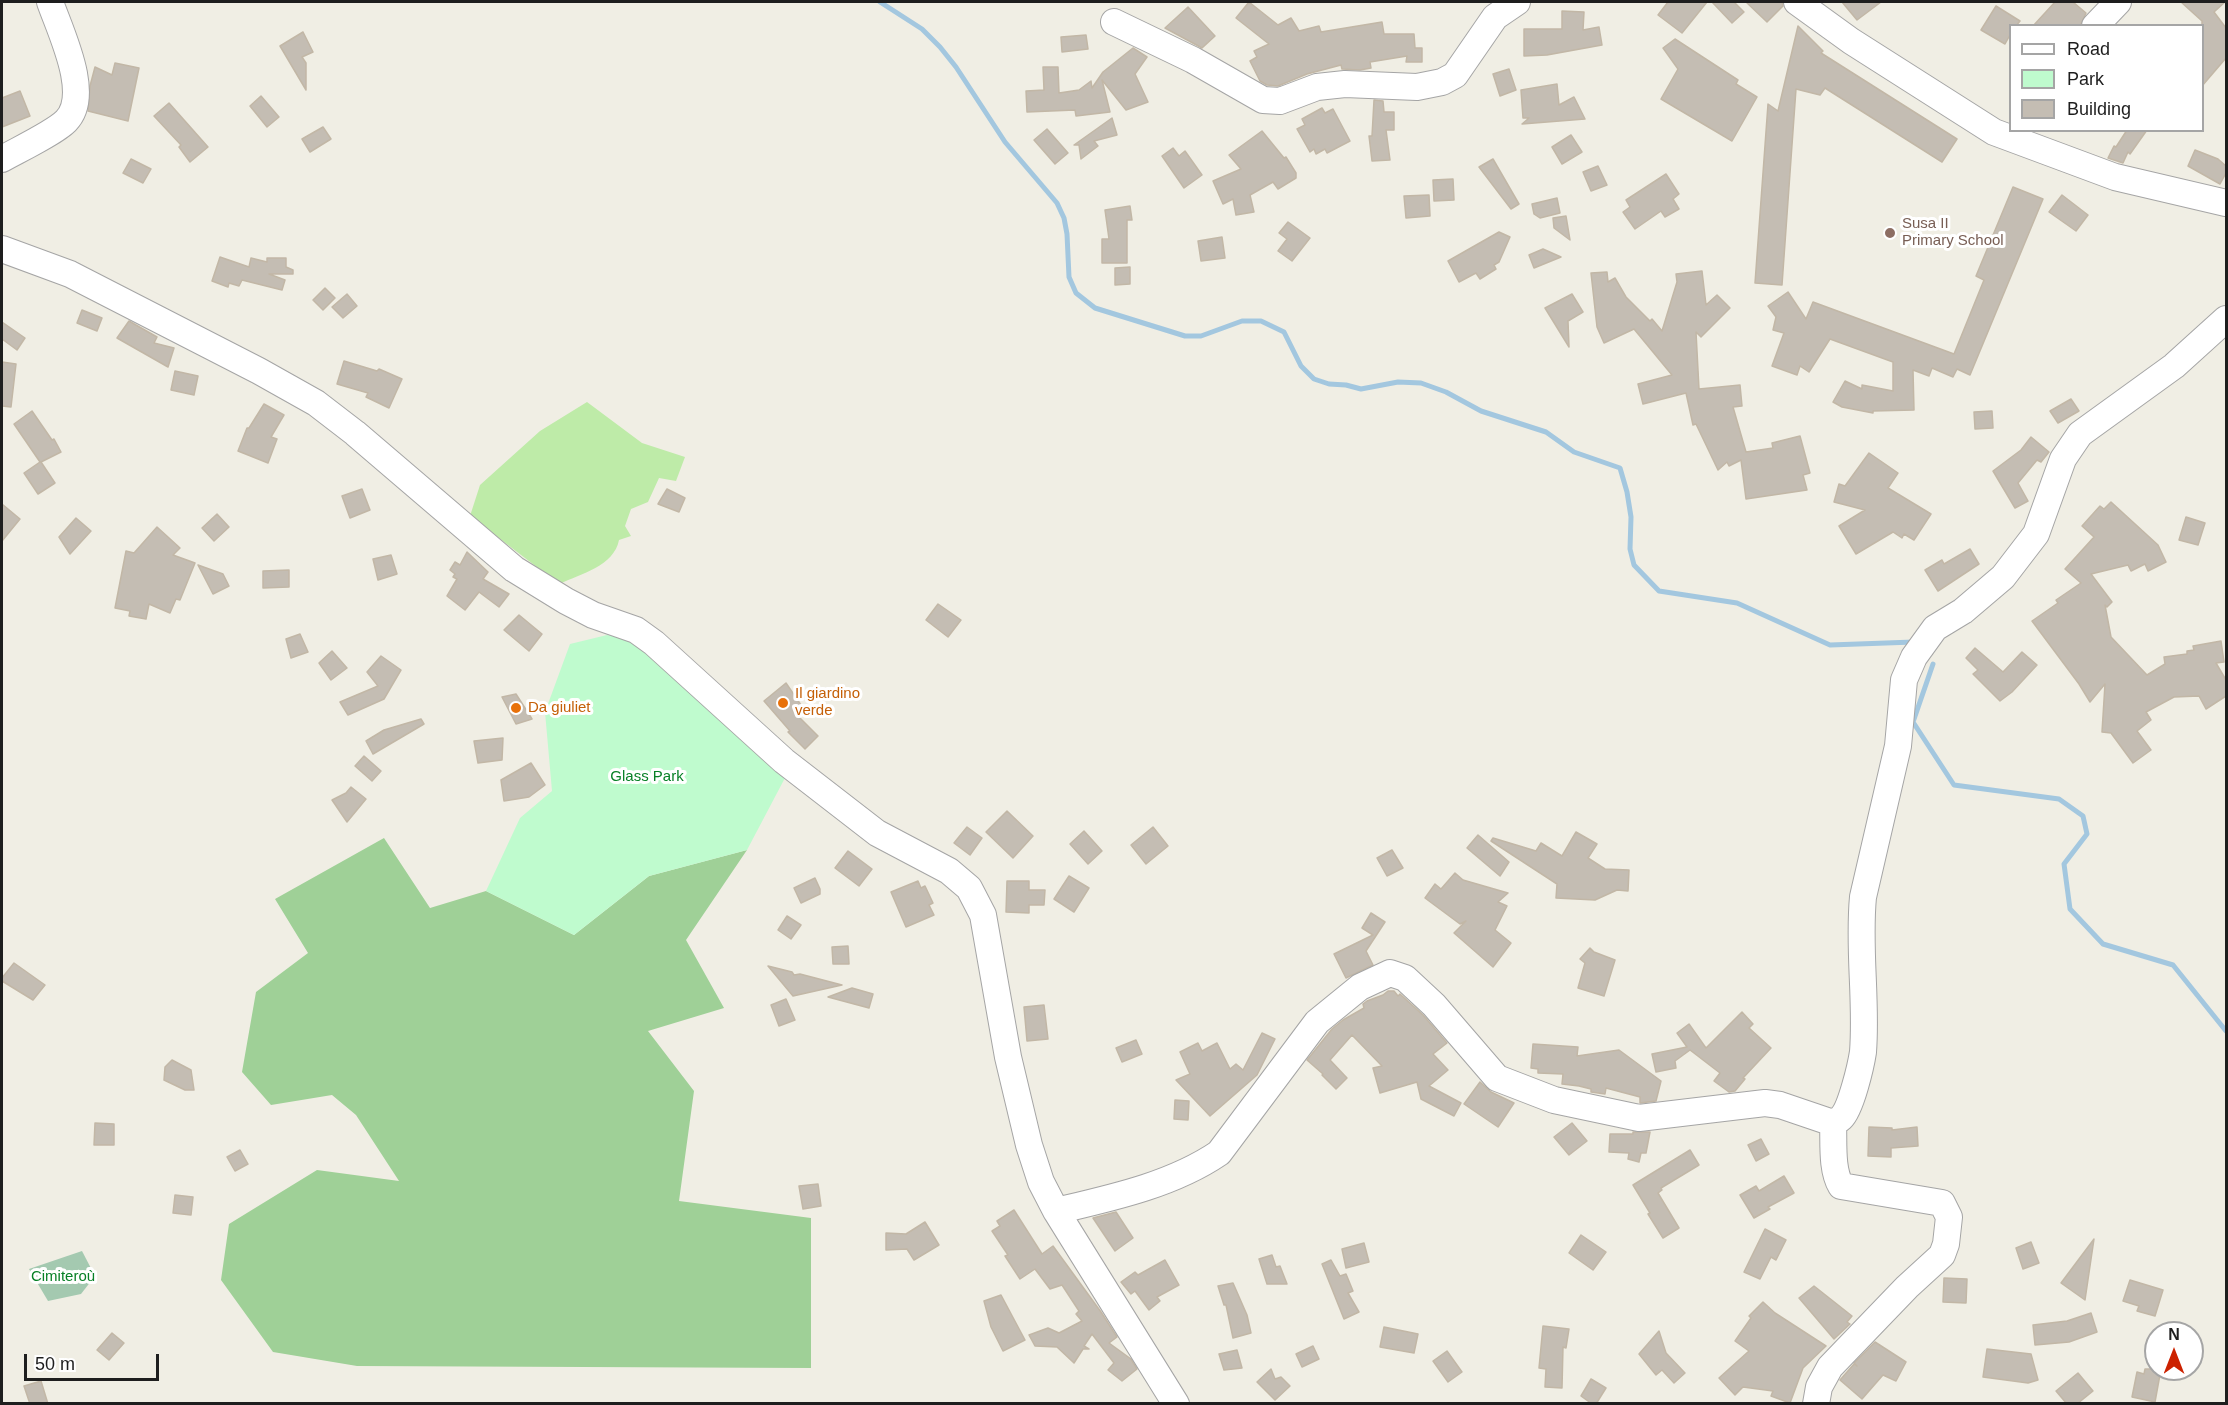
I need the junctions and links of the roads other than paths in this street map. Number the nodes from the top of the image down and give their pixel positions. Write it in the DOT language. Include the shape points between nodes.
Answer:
graph roads {
  1 [pos="50,2"];
  2 [pos="1517,2"];
  3 [pos="1797,2"];
  4 [pos="2118,2"];
  5 [pos="1114,22"];
  6 [pos="2097,24"];
  7 [pos="2002,123"];
  8 [pos="2021,132"];
  9 [pos="2,159"];
  10 [pos="2226,203"];
  11 [pos="2,249"];
  12 [pos="2226,319"];
  13 [pos="1833,1123"];
  14 [pos="1056,1211"];
  15 [pos="1176,1404"];
  16 [pos="1816,1404"];
  1 -- 9 [label="street" via="75,81 74,108 64,123"];
  2 -- 5 [label="street" via="1495,17 1455,75 1442,82 1417,87 1317,87 1280,101 1263,100"];
  3 -- 7 [label="street" via="1851,41"];
  4 -- 6 [label="street"];
  8 -- 10 [label="street" via="2115,177"];
  11 -- 14 [label="street" via="70,274 316,403 514,569 593,615 636,630 784,761 849,812 877,833 949,871 969,888 983,915 1008,1057 1029,1145"];
  12 -- 13 [label="street" via="2174,366 2080,434 2063,459 2036,534 2003,577 1963,611 1935,628 1910,664 1904,680 1898,746 1860,921 1861,1062 1846,1110"];
  13 -- 14 [label="street" via="1765,1102 1639,1118 1554,1100 1497,1078 1434,1005 1405,978 1390,973 1360,987 1317,1022 1218,1153 1200,1166 1172,1178"];
  13 -- 16 [label="street" via="1836,1175 1841,1186 1942,1203 1949,1217 1942,1255 1830,1367 1819,1387"];
  14 -- 15 [label="street"];
}
